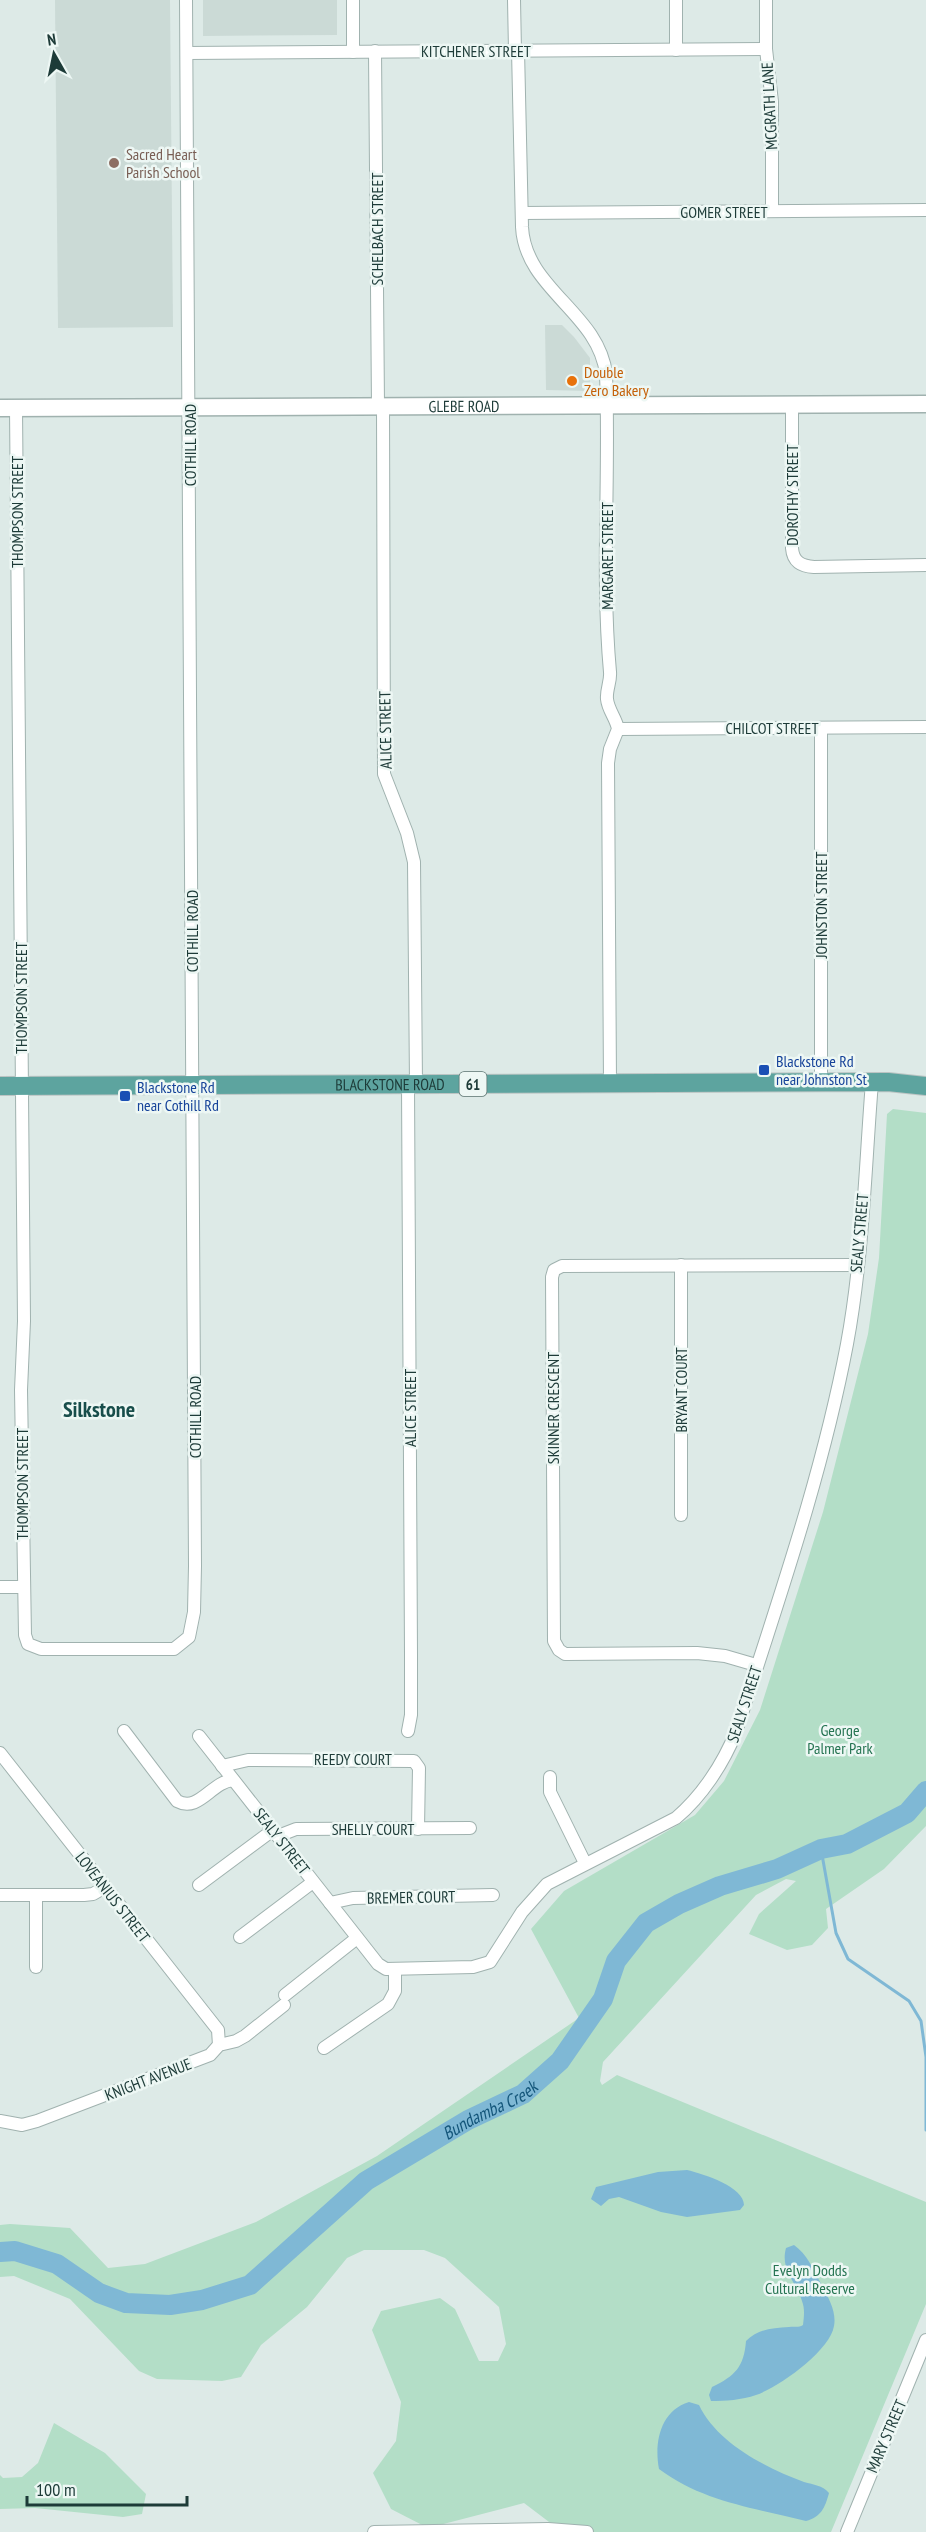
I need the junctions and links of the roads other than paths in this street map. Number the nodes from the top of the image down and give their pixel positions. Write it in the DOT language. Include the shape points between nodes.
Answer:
graph roads {
  1 [pos="186,0"];
  2 [pos="353,0"];
  3 [pos="514,0"];
  4 [pos="676,0"];
  5 [pos="766,0"];
  6 [pos="766,49"];
  7 [pos="516,50"];
  8 [pos="676,50"];
  9 [pos="375,51"];
  10 [pos="353,52"];
  11 [pos="187,53"];
  12 [pos="926,210"];
  13 [pos="772,212"];
  14 [pos="522,213"];
  15 [pos="792,404"];
  16 [pos="926,404"];
  17 [pos="607,405"];
  18 [pos="380,406"];
  19 [pos="189,407"];
  20 [pos="8,408"];
  21 [pos="926,565"];
  22 [pos="926,727"];
  23 [pos="821,728"];
  24 [pos="618,729"];
  25 [pos="821,1082"];
  26 [pos="872,1082"];
  27 [pos="412,1084"];
  28 [pos="610,1084"];
  29 [pos="0,1086"];
  30 [pos="22,1086"];
  31 [pos="193,1086"];
  32 [pos="925,1086"];
  33 [pos="681,1265"];
  34 [pos="857,1265"];
  35 [pos="681,1515"];
  36 [pos="0,1587"];
  37 [pos="23,1587"];
  38 [pos="756,1665"];
  39 [pos="124,1731"];
  40 [pos="408,1731"];
  41 [pos="199,1736"];
  42 [pos="0,1753"];
  43 [pos="222,1766"];
  44 [pos="550,1777"];
  45 [pos="233,1780"];
  46 [pos="470,1828"];
  47 [pos="418,1829"];
  48 [pos="275,1833"];
  49 [pos="585,1863"];
  50 [pos="313,1882"];
  51 [pos="199,1885"];
  52 [pos="105,1887"];
  53 [pos="0,1895"];
  54 [pos="36,1895"];
  55 [pos="493,1895"];
  56 [pos="330,1903"];
  57 [pos="240,1937"];
  58 [pos="357,1938"];
  59 [pos="36,1967"];
  60 [pos="395,1970"];
  61 [pos="219,2044"];
  62 [pos="324,2048"];
  63 [pos="0,2121"];
  64 [pos="926,2340"];
  65 [pos="374,2532"];
  66 [pos="586,2532"];
  67 [pos="847,2532"];
  1 -- 11 [label="street, COTHILL ROAD"];
  2 -- 10 [label="street"];
  3 -- 7 [label="street, MARGARET STREET"];
  4 -- 8 [label="street"];
  5 -- 6 [label="street, MCGRATH LANE"];
  6 -- 8 [label="street, KITCHENER STREET"];
  6 -- 13 [label="street, MCGRATH LANE" via="772,102"];
  7 -- 8 [label="street, KITCHENER STREET"];
  7 -- 9 [label="street, KITCHENER STREET"];
  7 -- 14 [label="street, MARGARET STREET"];
  9 -- 10 [label="street, KITCHENER STREET"];
  9 -- 18 [label="street, SCHELBACH STREET"];
  10 -- 11 [label="street, KITCHENER STREET"];
  11 -- 19 [label="street, COTHILL ROAD"];
  12 -- 13 [label="street, GOMER STREET"];
  13 -- 14 [label="street, GOMER STREET"];
  14 -- 17 [label="street, MARGARET STREET" via="522,239 530,261 600,348"];
  15 -- 16 [label="street, GLEBE ROAD"];
  15 -- 17 [label="street, GLEBE ROAD"];
  15 -- 21 [label="street, DOROTHY STREET" via="792,548 796,561 814,567"];
  17 -- 18 [label="street, GLEBE ROAD"];
  17 -- 24 [label="street, MARGARET STREET" via="604,577 610,677 606,697"];
  18 -- 19 [label="street, GLEBE ROAD"];
  18 -- 27 [label="street, ALICE STREET" via="384,774 414,862"];
  19 -- 20 [label="street, GLEBE ROAD"];
  19 -- 31 [label="street, COTHILL ROAD"];
  20 -- 30 [label="street, THOMPSON STREET"];
  22 -- 23 [label="street, CHILCOT STREET"];
  23 -- 24 [label="street, CHILCOT STREET"];
  23 -- 25 [label="street, JOHNSTON STREET"];
  24 -- 28 [label="street" via="608,763"];
  25 -- 26 [label="main road, BLACKSTONE ROAD / 61"];
  25 -- 28 [label="main road, BLACKSTONE ROAD / 61"];
  26 -- 32 [label="main road, BLACKSTONE ROAD / 61"];
  26 -- 34 [label="street, SEALY STREET"];
  27 -- 28 [label="main road, BLACKSTONE ROAD / 61"];
  27 -- 31 [label="main road, BLACKSTONE ROAD / 61"];
  27 -- 40 [label="street, ALICE STREET"];
  29 -- 30 [label="main road, BLACKSTONE ROAD / 61"];
  30 -- 31 [label="main road, BLACKSTONE ROAD / 61"];
  30 -- 37 [label="street, THOMPSON STREET"];
  31 -- 37 [label="street, COTHILL ROAD" via="195,1566 189,1637 174,1649 33,1647 25,1635"];
  33 -- 34 [label="street, SKINNER CRESCENT"];
  33 -- 35 [label="street, BRYANT COURT"];
  33 -- 38 [label="street, SKINNER CRESCENT" via="562,1266 554,1270 554,1641 565,1654 697,1653"];
  34 -- 38 [label="street, SEALY STREET" via="847,1342 819,1470"];
  36 -- 37 [label="street"];
  38 -- 49 [label="street, SEALY STREET" via="729,1749 690,1806 676,1818"];
  39 -- 45 [label="street" via="177,1801 194,1803 218,1784"];
  41 -- 43 [label="street, SEALY STREET"];
  42 -- 52 [label="street, LOVEANIUS STREET"];
  43 -- 45 [label="street, SEALY STREET"];
  43 -- 47 [label="street, REEDY COURT" via="248,1760 414,1761 419,1768"];
  44 -- 49 [label="street" via="550,1792"];
  45 -- 48 [label="street, SEALY STREET"];
  46 -- 47 [label="street, SHELLY COURT"];
  47 -- 48 [label="street, SHELLY COURT" via="296,1829"];
  48 -- 50 [label="street, SEALY STREET"];
  48 -- 51 [label="street"];
  49 -- 60 [label="street, SEALY STREET" via="547,1884 522,1912 490,1962"];
  50 -- 56 [label="street, SEALY STREET"];
  50 -- 57 [label="street"];
  52 -- 54 [label="street" via="93,1894"];
  52 -- 61 [label="street, LOVEANIUS STREET" via="218,2030"];
  53 -- 54 [label="street"];
  54 -- 59 [label="street"];
  55 -- 56 [label="street, BREMER COURT" via="353,1898"];
  56 -- 58 [label="street, SEALY STREET"];
  58 -- 60 [label="street, SEALY STREET" via="378,1964"];
  58 -- 61 [label="street, KNIGHT AVENUE" via="245,2036"];
  60 -- 62 [label="street" via="395,1991 388,2004"];
  61 -- 63 [label="street, KNIGHT AVENUE" via="210,2055 37,2121 22,2125"];
  64 -- 67 [label="street, MARY STREET"];
  65 -- 66 [label="street"];
}
